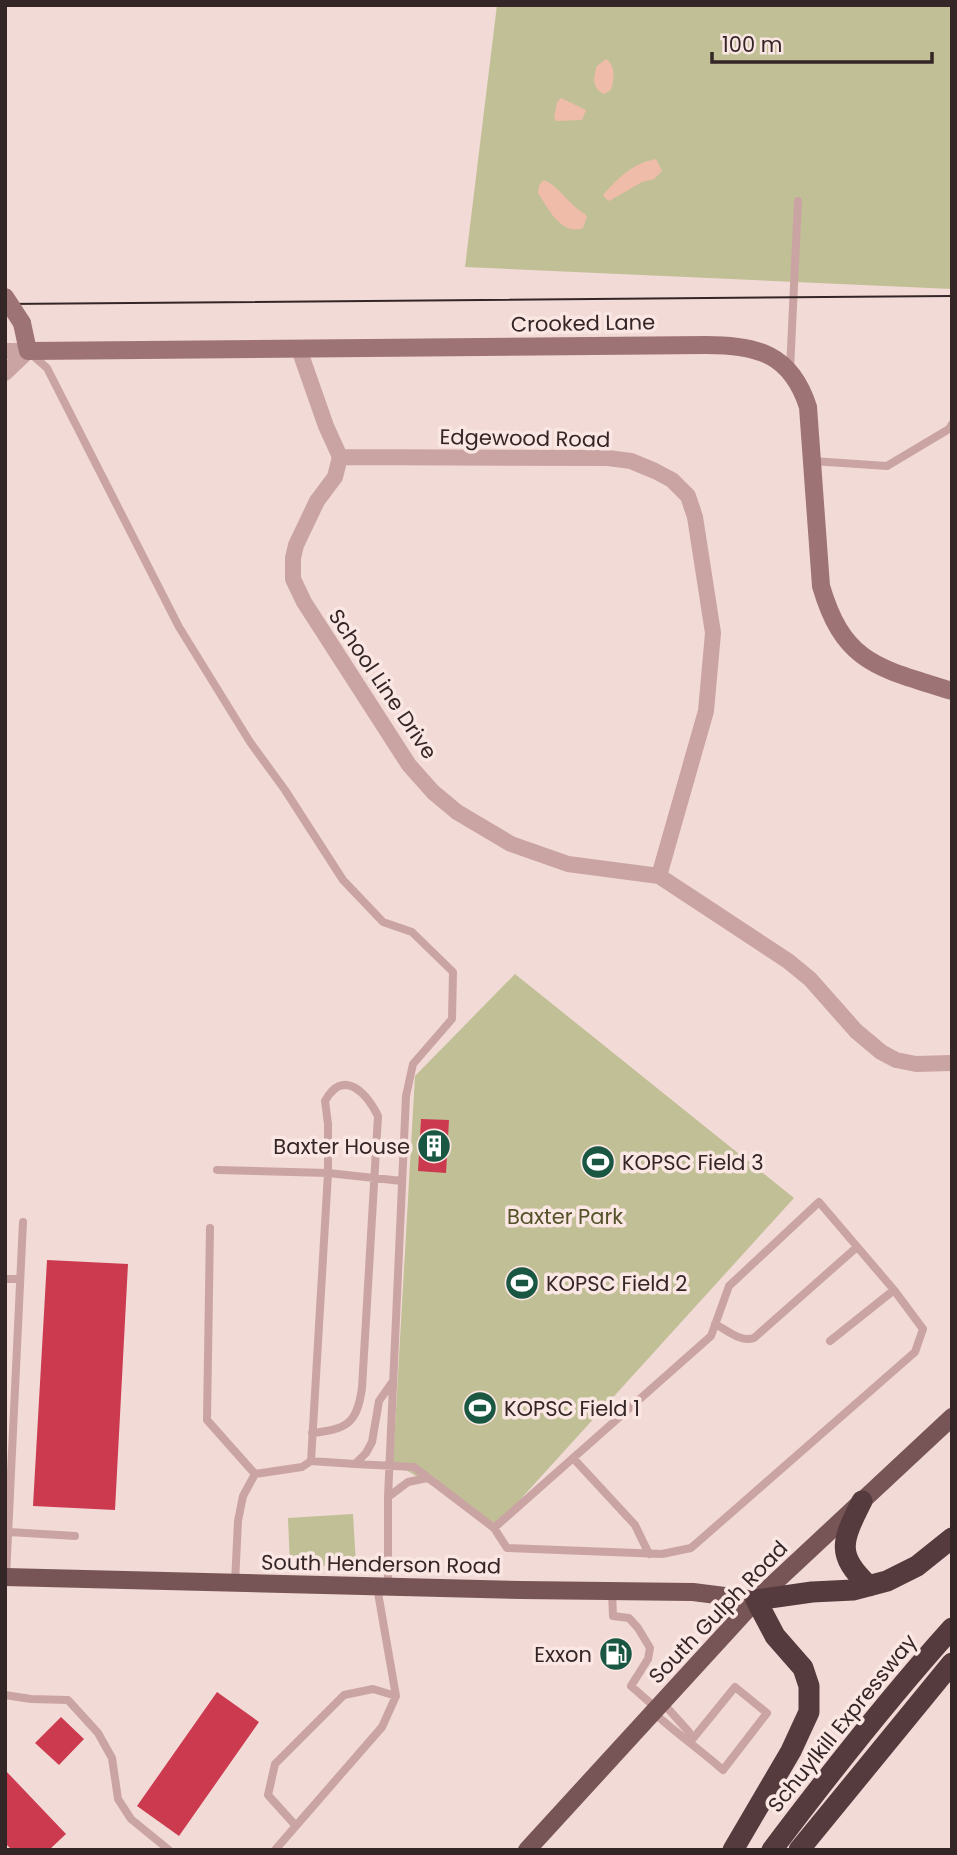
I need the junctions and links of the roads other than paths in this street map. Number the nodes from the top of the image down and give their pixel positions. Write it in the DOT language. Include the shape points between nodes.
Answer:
graph roads {
  1 [pos="798,201"];
  2 [pos="5,297"];
  3 [pos="299,349"];
  4 [pos="5,351"];
  5 [pos="28,351"];
  6 [pos="790,370"];
  7 [pos="5,373"];
  8 [pos="952,424"];
  9 [pos="340,457"];
  10 [pos="812,461"];
  11 [pos="952,691"];
  12 [pos="659,876"];
  13 [pos="952,1063"];
  14 [pos="216,1170"];
  15 [pos="328,1173"];
  16 [pos="373,1178"];
  17 [pos="402,1181"];
  18 [pos="23,1222"];
  19 [pos="210,1228"];
  20 [pos="857,1247"];
  21 [pos="5,1279"];
  22 [pos="20,1279"];
  23 [pos="894,1290"];
  24 [pos="715,1324"];
  25 [pos="830,1342"];
  26 [pos="393,1381"];
  27 [pos="952,1417"];
  28 [pos="312,1433"];
  29 [pos="573,1458"];
  30 [pos="311,1461"];
  31 [pos="355,1464"];
  32 [pos="389,1465"];
  33 [pos="255,1474"];
  34 [pos="427,1478"];
  35 [pos="388,1497"];
  36 [pos="862,1501"];
  37 [pos="494,1528"];
  38 [pos="9,1532"];
  39 [pos="75,1536"];
  40 [pos="952,1538"];
  41 [pos="649,1554"];
  42 [pos="6,1577"];
  43 [pos="236,1583"];
  44 [pos="869,1586"];
  45 [pos="382,1587"];
  46 [pos="612,1591"];
  47 [pos="756,1600"];
  48 [pos="952,1628"];
  49 [pos="952,1663"];
  50 [pos="5,1695"];
  51 [pos="396,1696"];
  52 [pos="657,1707"];
  53 [pos="691,1741"];
  54 [pos="296,1826"];
  55 [pos="169,1850"];
  56 [pos="275,1850"];
  57 [pos="527,1850"];
  58 [pos="733,1850"];
  59 [pos="772,1850"];
  60 [pos="799,1850"];
  1 -- 6 [label="lane"];
  2 -- 5 [label="street, bridge" via="22,323"];
  3 -- 5 [label="street, Crooked Lane"];
  3 -- 6 [label="street, Crooked Lane" via="733,345 774,357"];
  3 -- 9 [label="street"];
  4 -- 5 [label="street"];
  5 -- 7 [label="street"];
  5 -- 17 [label="lane" via="47,368 179,627 343,880 383,922 412,932 453,972 452,1019 412,1064"];
  6 -- 10 [label="street" via="808,407"];
  8 -- 10 [label="lane" via="887,466"];
  9 -- 12 [label="street, School Line Drive" via="335,477 317,501 296,545 293,579 409,765 457,812 511,844 568,864"];
  9 -- 12 [label="street, Edgewood Road" via="608,458 655,471 688,496 713,633 706,711"];
  10 -- 11 [label="street" via="821,586 837,629 868,660"];
  12 -- 13 [label="street, School Line Drive" via="788,961 881,1052 916,1064"];
  14 -- 15 [label="lane"];
  15 -- 16 [label="lane"];
  15 -- 16 [label="lane" via="324,1101 342,1084 366,1097 378,1116"];
  15 -- 28 [label="lane"];
  16 -- 17 [label="lane"];
  16 -- 28 [label="lane" via="359,1407 345,1426"];
  17 -- 26 [label="lane"];
  18 -- 22 [label="lane"];
  19 -- 33 [label="lane" via="207,1420"];
  20 -- 23 [label="lane"];
  20 -- 24 [label="lane" via="754,1338 742,1339"];
  20 -- 24 [label="lane" via="819,1202 729,1286"];
  21 -- 22 [label="lane"];
  22 -- 38 [label="lane"];
  23 -- 25 [label="lane"];
  23 -- 41 [label="lane" via="923,1329 915,1352 691,1548"];
  24 -- 29 [label="lane" via="711,1336"];
  26 -- 31 [label="lane" via="379,1401 372,1442"];
  26 -- 32 [label="lane"];
  27 -- 36 [label="main road, South Gulph Road"];
  28 -- 30 [label="lane"];
  29 -- 37 [label="lane"];
  29 -- 41 [label="lane" via="635,1525"];
  30 -- 31 [label="lane"];
  30 -- 33 [label="lane" via="302,1467"];
  31 -- 32 [label="lane"];
  32 -- 34 [label="lane" via="414,1467"];
  32 -- 35 [label="lane"];
  33 -- 43 [label="lane" via="240,1508"];
  34 -- 35 [label="lane" via="408,1482"];
  34 -- 37 [label="lane"];
  35 -- 45 [label="lane"];
  36 -- 44 [label="highway" via="845,1549 850,1567"];
  36 -- 47 [label="main road, South Gulph Road"];
  37 -- 41 [label="lane" via="507,1548"];
  38 -- 39 [label="lane"];
  38 -- 42 [label="lane"];
  40 -- 44 [label="highway" via="904,1574"];
  42 -- 43 [label="main road, South Henderson Road"];
  43 -- 45 [label="main road, South Henderson Road"];
  44 -- 47 [label="highway"];
  45 -- 46 [label="main road, South Henderson Road"];
  45 -- 51 [label="lane"];
  46 -- 47 [label="main road, South Henderson Road" via="692,1592"];
  46 -- 52 [label="lane" via="613,1616 629,1618 650,1648 631,1686"];
  47 -- 52 [label="main road, South Gulph Road"];
  47 -- 58 [label="highway" via="775,1636 803,1668 809,1686 809,1712"];
  48 -- 59 [label="highway, Schuylkill Expressway" via="847,1750"];
  49 -- 60 [label="highway"];
  50 -- 55 [label="lane" via="68,1700 98,1733 112,1758 118,1798 131,1819"];
  51 -- 54 [label="lane" via="382,1727"];
  51 -- 54 [label="lane" via="373,1689 344,1695 275,1764 268,1796"];
  52 -- 53 [label="lane" via="681,1738"];
  52 -- 53 [label="lane" via="689,1732"];
  52 -- 57 [label="main road, South Gulph Road"];
  53 -- 53 [label="lane" via="723,1770 767,1713 734,1687"];
  54 -- 56 [label="lane"];
}
